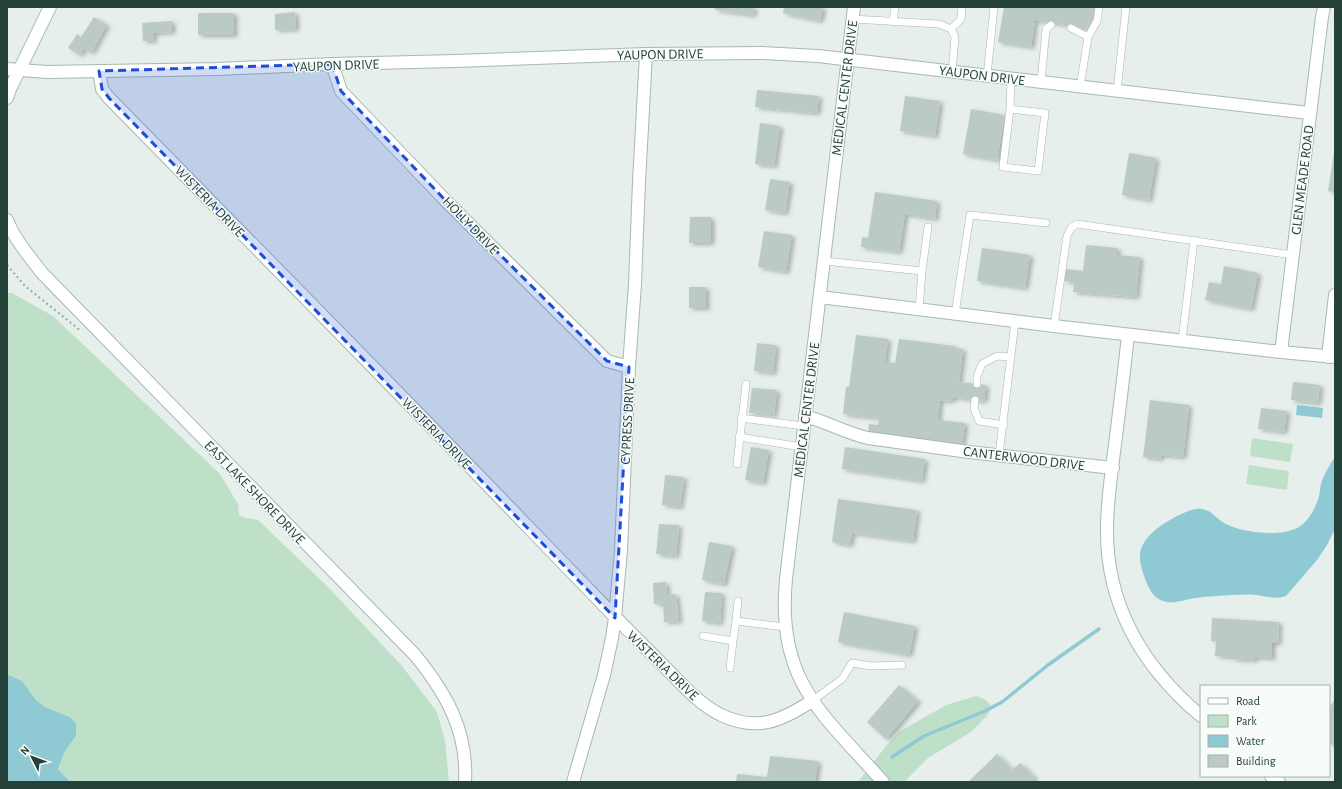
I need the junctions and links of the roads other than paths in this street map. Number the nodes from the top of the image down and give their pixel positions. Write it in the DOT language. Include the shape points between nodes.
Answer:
graph roads {
  1 [pos="50,7"];
  2 [pos="895,7"];
  3 [pos="962,7"];
  4 [pos="994,7"];
  5 [pos="1099,7"];
  6 [pos="1126,7"];
  7 [pos="1324,7"];
  8 [pos="853,13"];
  9 [pos="893,22"];
  10 [pos="1051,25"];
  11 [pos="1071,28"];
  12 [pos="951,29"];
  13 [pos="1088,37"];
  14 [pos="646,54"];
  15 [pos="847,60"];
  16 [pos="332,64"];
  17 [pos="13,70"];
  18 [pos="99,71"];
  19 [pos="952,72"];
  20 [pos="987,76"];
  21 [pos="1011,79"];
  22 [pos="1041,82"];
  23 [pos="1080,87"];
  24 [pos="1117,91"];
  25 [pos="7,98"];
  26 [pos="1010,109"];
  27 [pos="1309,113"];
  28 [pos="7,220"];
  29 [pos="1046,223"];
  30 [pos="928,227"];
  31 [pos="1194,240"];
  32 [pos="1293,255"];
  33 [pos="824,261"];
  34 [pos="922,271"];
  35 [pos="1335,295"];
  36 [pos="820,297"];
  37 [pos="919,309"];
  38 [pos="955,314"];
  39 [pos="1015,322"];
  40 [pos="1054,326"];
  41 [pos="1128,335"];
  42 [pos="1182,341"];
  43 [pos="1281,352"];
  44 [pos="1011,357"];
  45 [pos="1332,357"];
  46 [pos="629,367"];
  47 [pos="746,384"];
  48 [pos="977,384"];
  49 [pos="975,400"];
  50 [pos="741,418"];
  51 [pos="805,421"];
  52 [pos="1004,425"];
  53 [pos="739,437"];
  54 [pos="802,447"];
  55 [pos="1000,455"];
  56 [pos="737,464"];
  57 [pos="1112,468"];
  58 [pos="738,601"];
  59 [pos="615,618"];
  60 [pos="736,621"];
  61 [pos="785,628"];
  62 [pos="703,636"];
  63 [pos="733,641"];
  64 [pos="902,665"];
  65 [pos="730,668"];
  66 [pos="812,701"];
  67 [pos="1200,715"];
  68 [pos="465,782"];
  69 [pos="573,782"];
  70 [pos="883,782"];
  1 -- 17 [label="street"];
  2 -- 9 [label="lane"];
  3 -- 12 [label="lane" via="961,19"];
  4 -- 20 [label="lane"];
  5 -- 13 [label="lane" via="1097,21"];
  6 -- 24 [label="lane"];
  7 -- 27 [label="street, GLEN MEADE ROAD"];
  8 -- 9 [label="lane"];
  8 -- 15 [label="street, MEDICAL CENTER DRIVE"];
  9 -- 12 [label="lane" via="939,24"];
  10 -- 22 [label="lane" via="1046,30"];
  11 -- 13 [label="lane"];
  12 -- 19 [label="lane" via="955,37"];
  13 -- 23 [label="lane"];
  14 -- 15 [label="street, YAUPON DRIVE" via="762,53"];
  14 -- 16 [label="street, YAUPON DRIVE"];
  14 -- 46 [label="street, CYPRESS DRIVE"];
  15 -- 19 [label="street, YAUPON DRIVE"];
  15 -- 33 [label="street, MEDICAL CENTER DRIVE"];
  16 -- 18 [label="street, YAUPON DRIVE"];
  16 -- 46 [label="street, HOLLY DRIVE" via="341,91 447,202 607,362"];
  17 -- 18 [label="street, YAUPON DRIVE"];
  17 -- 25 [label="street"];
  18 -- 59 [label="street, WISTERIA DRIVE" via="102,89 109,98"];
  19 -- 20 [label="street, YAUPON DRIVE"];
  20 -- 21 [label="street, YAUPON DRIVE"];
  21 -- 22 [label="street, YAUPON DRIVE"];
  21 -- 26 [label="lane"];
  22 -- 23 [label="street, YAUPON DRIVE"];
  23 -- 24 [label="street, YAUPON DRIVE"];
  24 -- 27 [label="street, YAUPON DRIVE"];
  26 -- 26 [label="lane" via="1045,113 1038,171 1003,167"];
  27 -- 32 [label="street, GLEN MEADE ROAD"];
  28 -- 68 [label="street, EAST LAKE SHORE DRIVE" via="23,248 42,273 415,655 442,691 453,712 464,751"];
  29 -- 38 [label="lane" via="970,215"];
  30 -- 34 [label="lane"];
  31 -- 32 [label="lane"];
  31 -- 40 [label="lane" via="1077,224 1071,228 1067,236"];
  31 -- 42 [label="lane"];
  32 -- 43 [label="street, GLEN MEADE ROAD"];
  33 -- 34 [label="lane"];
  33 -- 36 [label="street, MEDICAL CENTER DRIVE"];
  34 -- 37 [label="lane"];
  35 -- 45 [label="street"];
  36 -- 37 [label="street"];
  36 -- 51 [label="street, MEDICAL CENTER DRIVE"];
  37 -- 38 [label="street"];
  38 -- 39 [label="street"];
  39 -- 40 [label="street"];
  39 -- 44 [label="lane"];
  40 -- 41 [label="street"];
  41 -- 42 [label="street"];
  41 -- 57 [label="street"];
  42 -- 43 [label="street"];
  43 -- 45 [label="street"];
  44 -- 48 [label="lane" via="997,356 982,364"];
  44 -- 52 [label="lane"];
  46 -- 59 [label="street, CYPRESS DRIVE" via="621,550"];
  47 -- 50 [label="lane"];
  49 -- 52 [label="lane" via="974,408 979,421"];
  50 -- 51 [label="lane"];
  50 -- 53 [label="lane"];
  51 -- 54 [label="street, MEDICAL CENTER DRIVE"];
  51 -- 55 [label="street, CANTERWOOD DRIVE" via="822,421 868,438"];
  52 -- 55 [label="lane"];
  53 -- 54 [label="lane"];
  53 -- 56 [label="lane"];
  54 -- 61 [label="street, MEDICAL CENTER DRIVE" via="784,594"];
  55 -- 57 [label="street, CANTERWOOD DRIVE"];
  57 -- 67 [label="street" via="1108,548 1114,589 1121,609 1128,628 1152,666 1181,699"];
  58 -- 60 [label="lane"];
  59 -- 66 [label="street, WISTERIA DRIVE" via="694,695 723,716 760,724 796,711"];
  59 -- 69 [label="street, CYPRESS DRIVE" via="604,675"];
  60 -- 61 [label="lane"];
  60 -- 63 [label="lane"];
  61 -- 66 [label="street, MEDICAL CENTER DRIVE" via="791,658"];
  62 -- 63 [label="lane"];
  63 -- 65 [label="lane"];
  64 -- 66 [label="lane" via="871,666 852,663 842,679"];
  66 -- 70 [label="street, MEDICAL CENTER DRIVE"];
}
